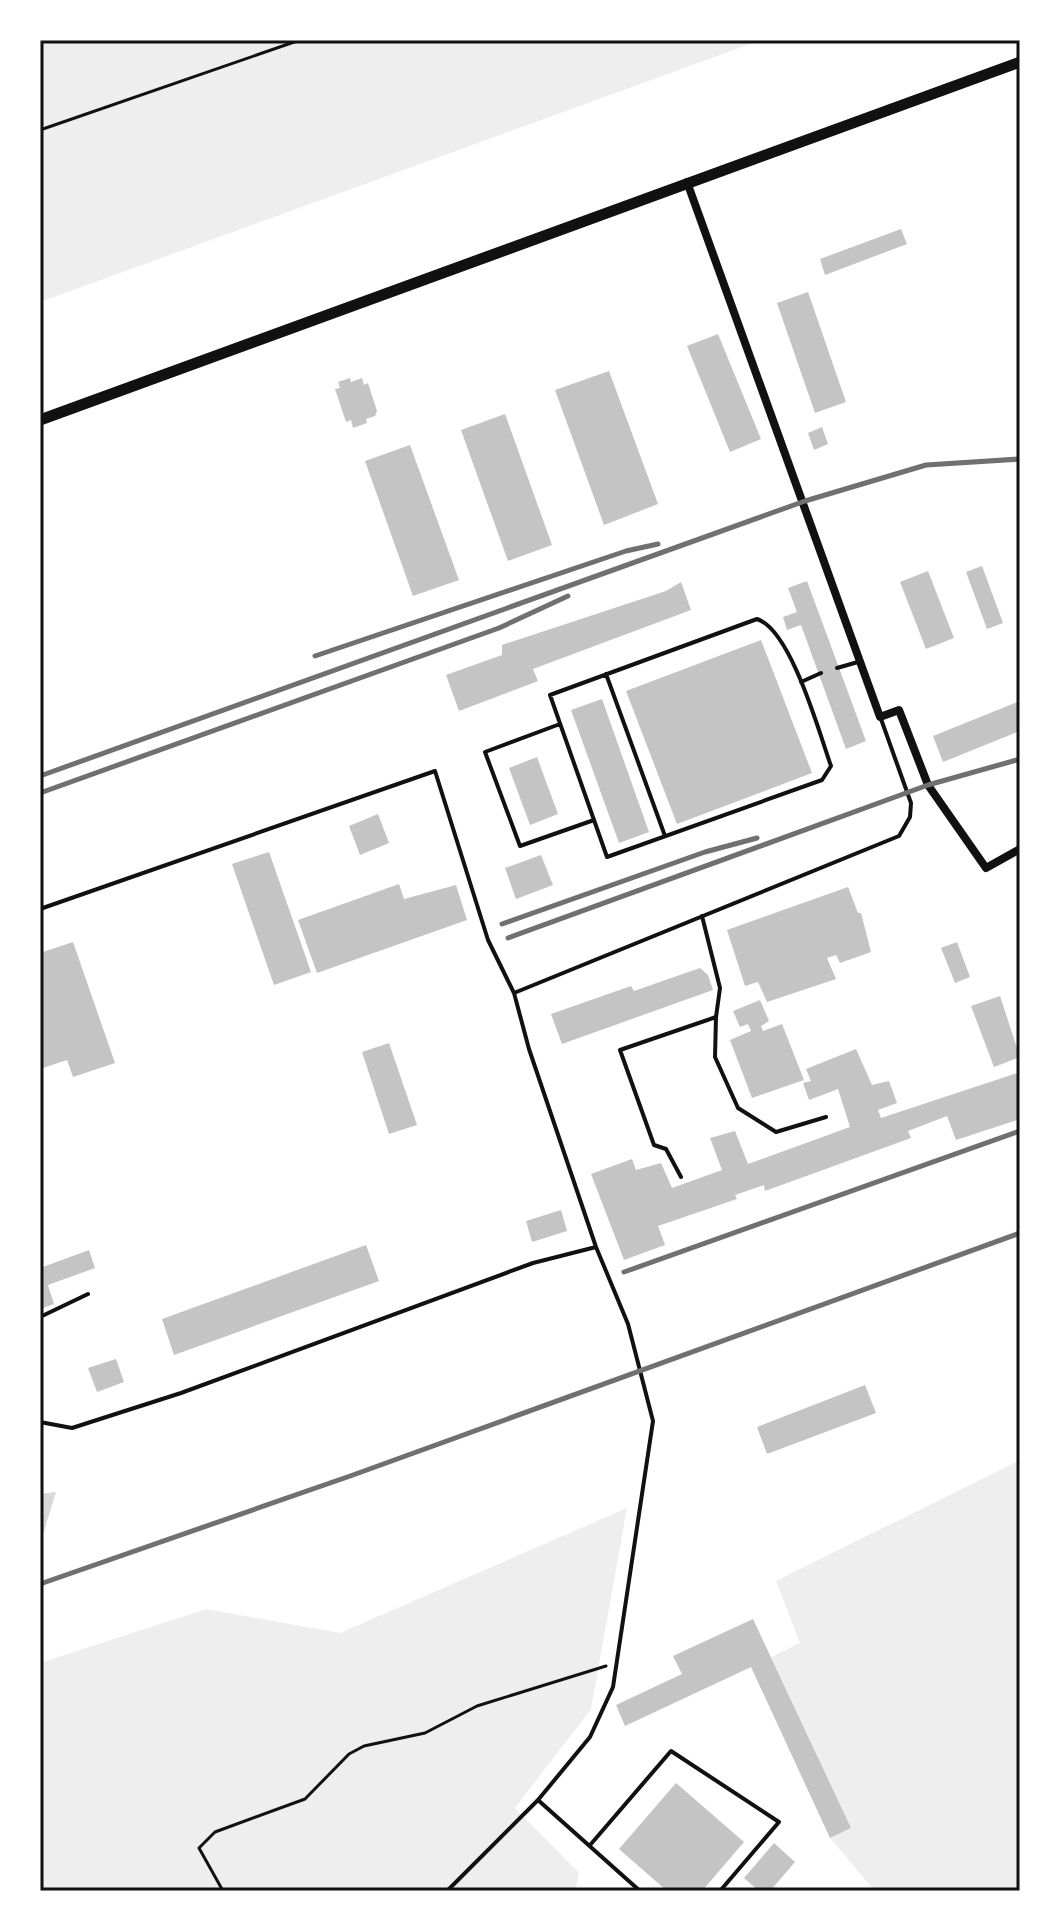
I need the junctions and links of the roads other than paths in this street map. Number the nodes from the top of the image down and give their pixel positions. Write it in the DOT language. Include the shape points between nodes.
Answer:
graph roads {
  1 [pos="1020,62"];
  2 [pos="687,182"];
  3 [pos="40,420"];
  4 [pos="860,661"];
  5 [pos="837,668"];
  6 [pos="821,673"];
  7 [pos="606,674"];
  8 [pos="801,682"];
  9 [pos="880,717"];
  10 [pos="560,724"];
  11 [pos="594,820"];
  12 [pos="665,836"];
  13 [pos="1020,849"];
  14 [pos="40,909"];
  15 [pos="702,916"];
  16 [pos="514,993"];
  17 [pos="716,1017"];
  18 [pos="826,1117"];
  19 [pos="681,1177"];
  20 [pos="596,1247"];
  21 [pos="88,1294"];
  22 [pos="40,1317"];
  23 [pos="40,1422"];
  24 [pos="538,1800"];
  25 [pos="591,1844"];
  26 [pos="447,1891"];
  27 [pos="640,1891"];
  28 [pos="720,1891"];
  1 -- 2 [label="main road"];
  2 -- 3 [label="main road"];
  2 -- 4 [label="street"];
  4 -- 5 [label="lane"];
  4 -- 9 [label="street"];
  6 -- 8 [label="lane"];
  7 -- 8 [label="lane" via="757,619 773,629"];
  7 -- 10 [label="lane" via="550,695"];
  7 -- 12 [label="lane"];
  8 -- 12 [label="lane" via="831,766 822,780"];
  9 -- 13 [label="street" via="899,710 928,785 986,868"];
  9 -- 15 [label="lane" via="911,803 899,836"];
  10 -- 11 [label="lane"];
  10 -- 11 [label="lane" via="485,752 520,846"];
  11 -- 12 [label="lane" via="607,857"];
  14 -- 16 [label="lane" via="435,771 488,940"];
  15 -- 16 [label="lane"];
  15 -- 17 [label="lane" via="720,988"];
  16 -- 20 [label="lane"];
  17 -- 18 [label="lane" via="715,1057 738,1108 776,1132"];
  17 -- 19 [label="lane" via="620,1050 654,1145 666,1149"];
  20 -- 23 [label="lane" via="533,1263 85,1424 72,1428"];
  20 -- 24 [label="lane" via="628,1324 653,1421 613,1687 590,1737"];
  21 -- 22 [label="lane"];
  24 -- 25 [label="lane"];
  24 -- 26 [label="lane"];
  25 -- 27 [label="lane"];
  25 -- 28 [label="lane" via="671,1751 779,1822"];
}
